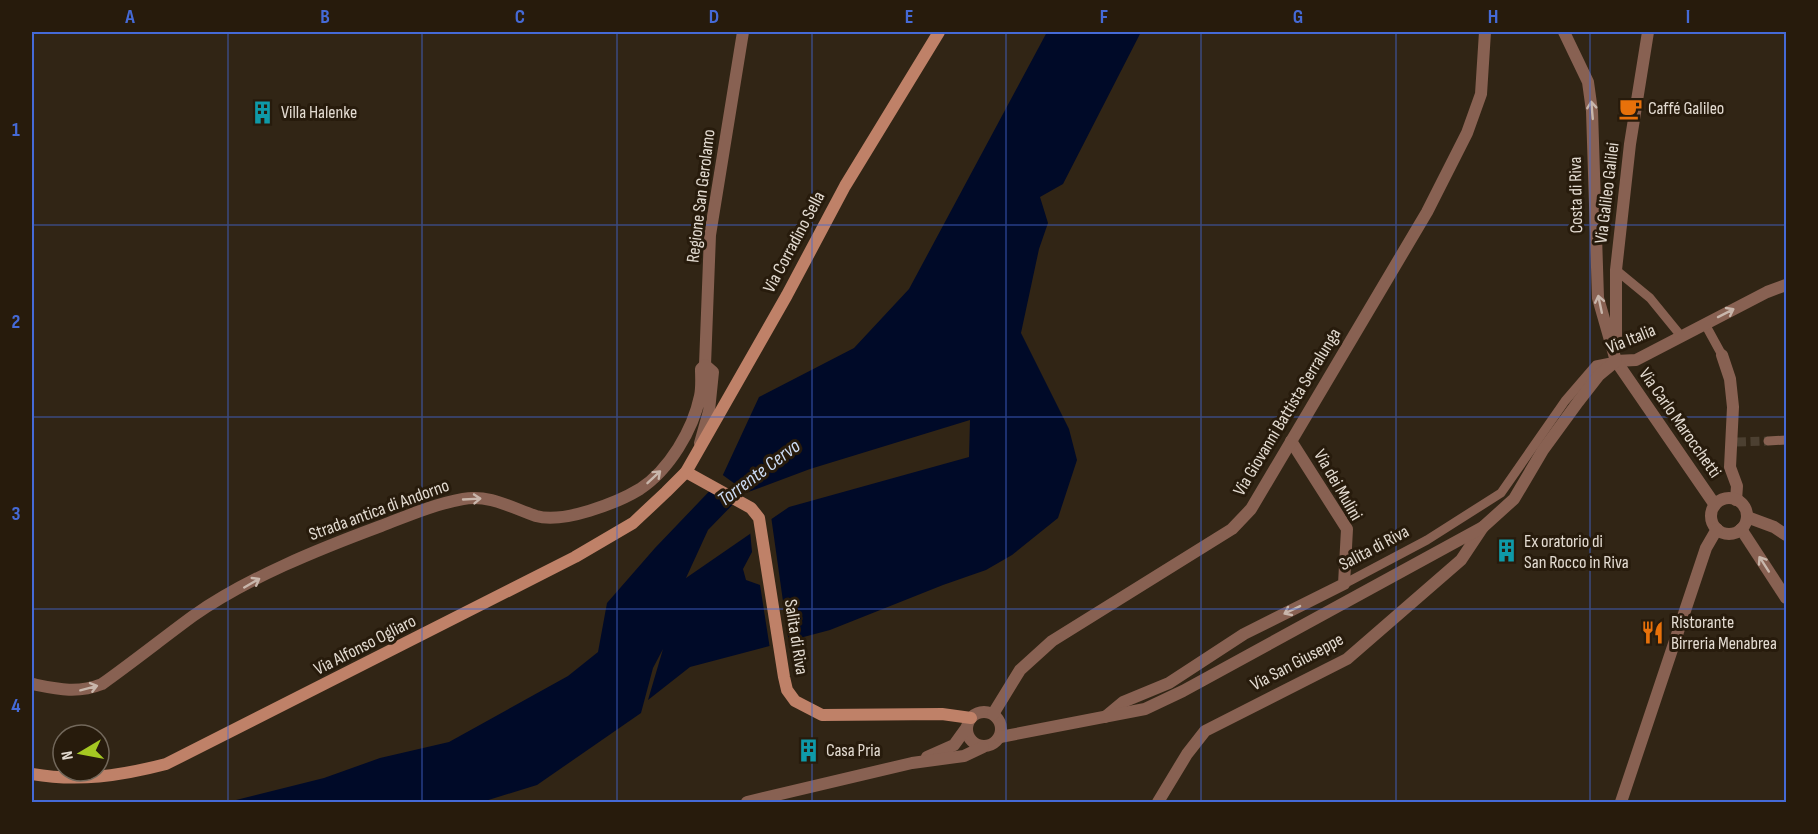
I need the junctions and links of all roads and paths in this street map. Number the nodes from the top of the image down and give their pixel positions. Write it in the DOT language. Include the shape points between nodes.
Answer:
graph roads {
  1 [pos="743,32"];
  2 [pos="939,32"];
  3 [pos="1485,32"];
  4 [pos="1564,32"];
  5 [pos="1648,32"];
  6 [pos="1616,270"];
  7 [pos="1786,285"];
  8 [pos="1705,324"];
  9 [pos="1681,336"];
  10 [pos="1722,355"];
  11 [pos="1616,361"];
  12 [pos="703,371"];
  13 [pos="1786,440"];
  14 [pos="1291,441"];
  15 [pos="1768,441"];
  16 [pos="698,452"];
  17 [pos="686,472"];
  18 [pos="1736,500"];
  19 [pos="1715,505"];
  20 [pos="1747,517"];
  21 [pos="1483,527"];
  22 [pos="1717,529"];
  23 [pos="1741,530"];
  24 [pos="1786,536"];
  25 [pos="1344,584"];
  26 [pos="1786,598"];
  27 [pos="32,684"];
  28 [pos="993,714"];
  29 [pos="1105,717"];
  30 [pos="969,723"];
  31 [pos="1000,737"];
  32 [pos="983,747"];
  33 [pos="912,763"];
  34 [pos="32,774"];
  35 [pos="747,802"];
  36 [pos="1158,802"];
  37 [pos="1621,802"];
  1 -- 12 [label="street, Regione San Gerolamo" via="710,235"];
  2 -- 16 [label="main road, Via Corradino Sella" via="845,186"];
  3 -- 14 [label="street, Via Giovanni Battista Serralunga" via="1480,94 1467,133 1427,212"];
  11 -- 4 [label="street, Costa di Riva, one-way" via="1598,298 1588,82"];
  5 -- 6 [label="street, Via Galileo Galilei"];
  6 -- 9 [label="street" via="1650,298"];
  6 -- 11 [label="street, Via Galileo Galilei"];
  8 -- 7 [label="street, Via Italia, one-way"];
  8 -- 9 [label="street, Via Italia"];
  8 -- 10 [label="street"];
  9 -- 11 [label="street, Via Italia" via="1636,360"];
  10 -- 18 [label="street" via="1731,388 1734,442 1730,467 1737,486"];
  11 -- 19 [label="street, Via Carlo Marocchetti"];
  11 -- 21 [label="street, Via Italia" via="1599,375 1564,421 1514,499"];
  11 -- 25 [label="street, Salita di Riva" via="1596,365 1565,401 1502,493 1427,540"];
  12 -- 16 [label="street" via="713,372 713,385"];
  27 -- 12 [label="street, Strada antica di Andorno, one-way" via="66,691 85,691 102,684 194,615 268,574 327,546 413,514 477,497 556,518 585,512 638,490 657,476 676,451 692,419"];
  13 -- 15 [label="street"];
  14 -- 25 [label="street, Via dei Mulini" via="1347,529"];
  14 -- 28 [label="street, Via Giovanni Battista Serralunga" via="1251,509 1232,529 1052,641 1020,670"];
  16 -- 17 [label="main road, Via Corradino Sella"];
  17 -- 30 [label="main road, Salita di Riva" via="751,508 759,518 784,677 795,701 822,715 942,714"];
  17 -- 34 [label="main road, Via Alfonso Ogliaro" via="633,523 575,557 166,765 120,777 62,780"];
  18 -- 19 [label="street" via="1725,499"];
  18 -- 20 [label="street"];
  19 -- 22 [label="street" via="1712,515"];
  20 -- 23 [label="street"];
  20 -- 24 [label="street"];
  21 -- 29 [label="street, Salita di Riva" via="1183,691 1145,709"];
  21 -- 36 [label="street, Via San Giuseppe" via="1461,560 1347,659 1205,731"];
  22 -- 23 [label="street" via="1731,534"];
  22 -- 37 [label="street" via="1706,548"];
  26 -- 23 [label="street, one-way"];
  25 -- 29 [label="street, Salita di Riva, one-way" via="1244,634 1169,683 1123,702"];
  28 -- 30 [label="street" via="981,712"];
  28 -- 31 [label="street" via="1000,722"];
  29 -- 31 [label="street, Salita di Riva"];
  30 -- 32 [label="street" via="969,738"];
  30 -- 33 [label="street" via="954,745"];
  31 -- 32 [label="street" via="993,745"];
  32 -- 33 [label="street" via="964,756"];
  33 -- 35 [label="street"];
}
